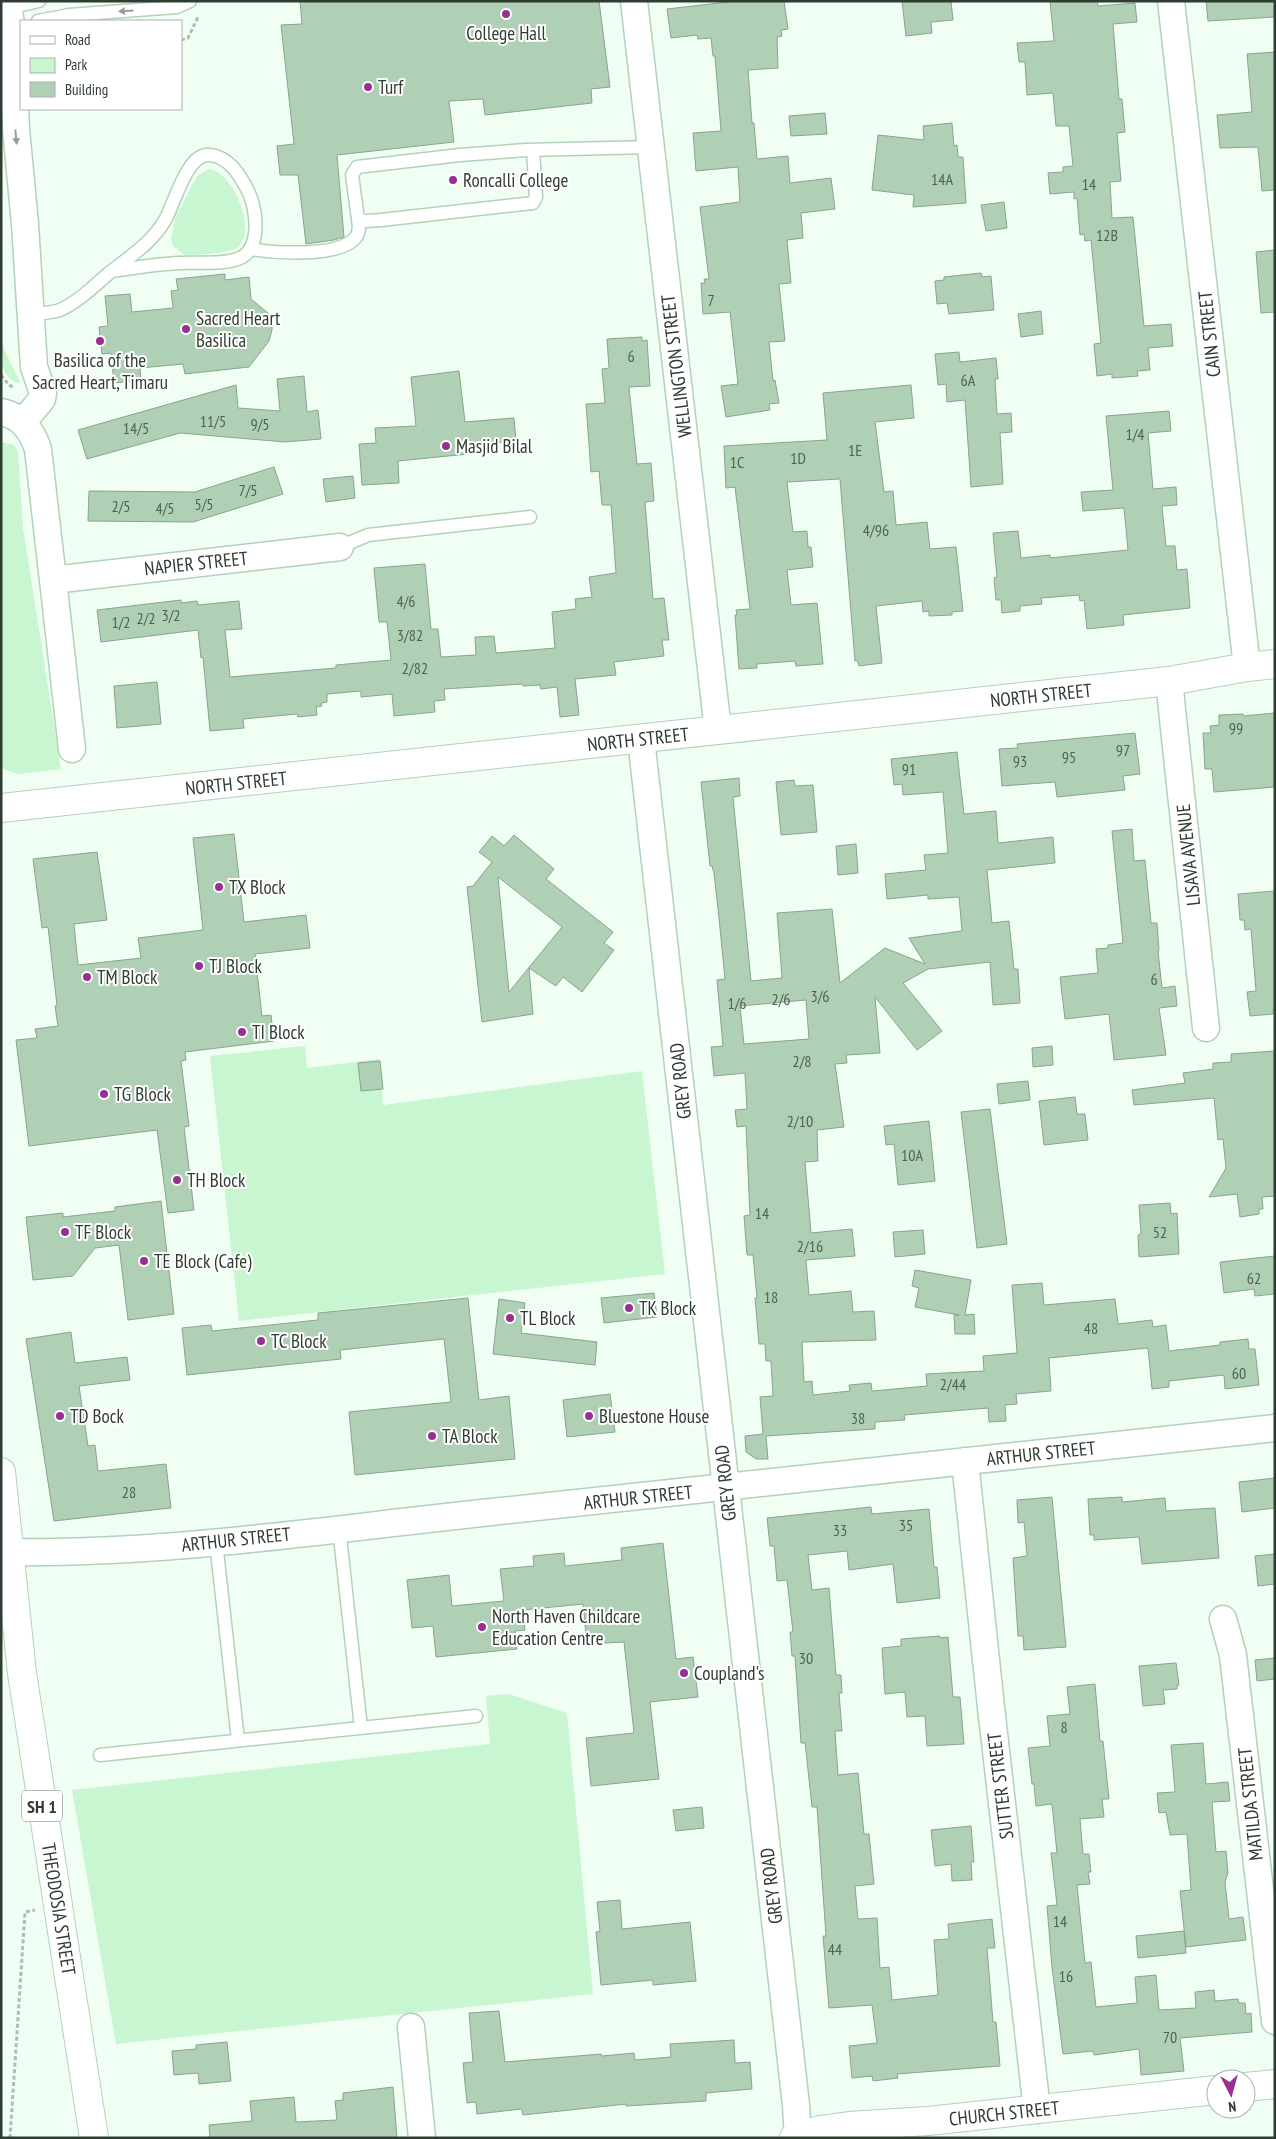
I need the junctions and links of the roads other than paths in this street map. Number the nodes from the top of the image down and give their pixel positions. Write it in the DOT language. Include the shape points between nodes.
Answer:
graph roads {
  1 [pos="39,1"];
  2 [pos="190,1"];
  3 [pos="634,1"];
  4 [pos="1171,1"];
  5 [pos="12,15"];
  6 [pos="43,20"];
  7 [pos="651,147"];
  8 [pos="533,150"];
  9 [pos="358,218"];
  10 [pos="251,249"];
  11 [pos="112,271"];
  12 [pos="30,315"];
  13 [pos="12,417"];
  14 [pos="530,517"];
  15 [pos="340,547"];
  16 [pos="53,580"];
  17 [pos="1275,664"];
  18 [pos="1247,667"];
  19 [pos="1169,682"];
  20 [pos="718,730"];
  21 [pos="641,739"];
  22 [pos="72,749"];
  23 [pos="1,808"];
  24 [pos="1206,1028"];
  25 [pos="1275,1428"];
  26 [pos="965,1461"];
  27 [pos="1,1472"];
  28 [pos="725,1489"];
  29 [pos="339,1528"];
  30 [pos="216,1542"];
  31 [pos="5,1552"];
  32 [pos="1223,1618"];
  33 [pos="476,1716"];
  34 [pos="361,1728"];
  35 [pos="238,1740"];
  36 [pos="100,1755"];
  37 [pos="1275,2021"];
  38 [pos="411,2027"];
  39 [pos="1275,2084"];
  40 [pos="1256,2086"];
  41 [pos="1206,2091"];
  42 [pos="1037,2110"];
  43 [pos="796,2137"];
  44 [pos="94,2138"];
  45 [pos="422,2138"];
  1 -- 5 [label="lane"];
  2 -- 6 [label="lane, one-way" via="177,7"];
  3 -- 7 [label="street, WELLINGTON STREET"];
  4 -- 18 [label="street, CAIN STREET"];
  5 -- 12 [label="street, one-way" via="16,129"];
  7 -- 8 [label="lane"];
  7 -- 20 [label="street, WELLINGTON STREET"];
  8 -- 9 [label="lane" via="357,167 352,175"];
  8 -- 9 [label="lane" via="536,197 533,203 381,220"];
  9 -- 10 [label="lane" via="356,238 344,245 292,254"];
  10 -- 11 [label="lane" via="232,260"];
  10 -- 11 [label="lane" via="255,234 249,194 228,162 208,154 190,166 156,233"];
  11 -- 12 [label="lane" via="76,301 58,310"];
  12 -- 13 [label="street" via="34,367 44,393 42,399"];
  13 -- 16 [label="street" via="33,434 38,449"];
  14 -- 15 [label="lane" via="368,535"];
  15 -- 16 [label="street, NAPIER STREET"];
  16 -- 22 [label="street"];
  17 -- 18 [label="main road, NORTH STREET"];
  18 -- 19 [label="main road, NORTH STREET"];
  19 -- 20 [label="main road, NORTH STREET"];
  19 -- 24 [label="street, LISAVA AVENUE"];
  20 -- 21 [label="main road, NORTH STREET"];
  21 -- 23 [label="main road, NORTH STREET"];
  21 -- 28 [label="street, GREY ROAD"];
  25 -- 26 [label="street, ARTHUR STREET"];
  26 -- 28 [label="street, ARTHUR STREET"];
  26 -- 42 [label="street, SUTTER STREET"];
  27 -- 31 [label="main road, THEODOSIA STREET / SH 1"];
  28 -- 29 [label="street, ARTHUR STREET"];
  28 -- 43 [label="street, GREY ROAD" via="796,2105"];
  29 -- 30 [label="street, ARTHUR STREET"];
  29 -- 34 [label="lane"];
  30 -- 31 [label="street, ARTHUR STREET" via="138,1549"];
  30 -- 35 [label="lane"];
  31 -- 44 [label="main road, THEODOSIA STREET / SH 1"];
  32 -- 37 [label="street, MATILDA STREET" via="1233,1655"];
  33 -- 34 [label="lane"];
  34 -- 35 [label="lane"];
  35 -- 36 [label="lane"];
  38 -- 45 [label="street"];
  39 -- 40 [label="main road"];
  41 -- 42 [label="main road, CHURCH STREET"];
  42 -- 43 [label="main road, CHURCH STREET" via="849,2126"];
}
